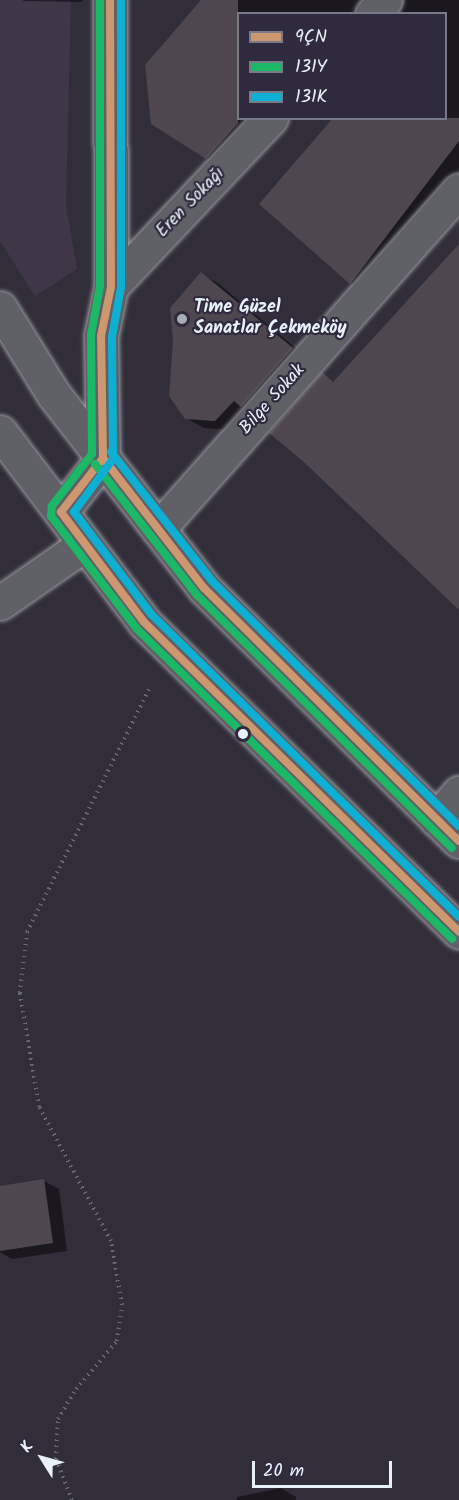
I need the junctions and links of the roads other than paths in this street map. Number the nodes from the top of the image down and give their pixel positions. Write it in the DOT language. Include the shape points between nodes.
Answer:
graph roads {
  1 [pos="110,0"];
  2 [pos="385,0"];
  3 [pos="374,12"];
  4 [pos="270,120"];
  5 [pos="459,190"];
  6 [pos="111,287"];
  7 [pos="0,308"];
  8 [pos="0,432"];
  9 [pos="103,458"];
  10 [pos="61,512"];
  11 [pos="158,529"];
  12 [pos="86,544"];
  13 [pos="0,603"];
  14 [pos="459,793"];
  15 [pos="448,830"];
  16 [pos="459,932"];
  1 -- 6 [label="street"];
  2 -- 3 [label="street"];
  4 -- 6 [label="street, Eren Sokağı"];
  5 -- 11 [label="street, Bilge Sokak"];
  6 -- 9 [label="street" via="101,336"];
  7 -- 9 [label="street" via="54,394"];
  8 -- 10 [label="street"];
  9 -- 10 [label="street"];
  9 -- 11 [label="street"];
  10 -- 12 [label="street"];
  11 -- 15 [label="street" via="204,588"];
  12 -- 13 [label="street"];
  12 -- 16 [label="street" via="144,622"];
  14 -- 15 [label="street"];
}
